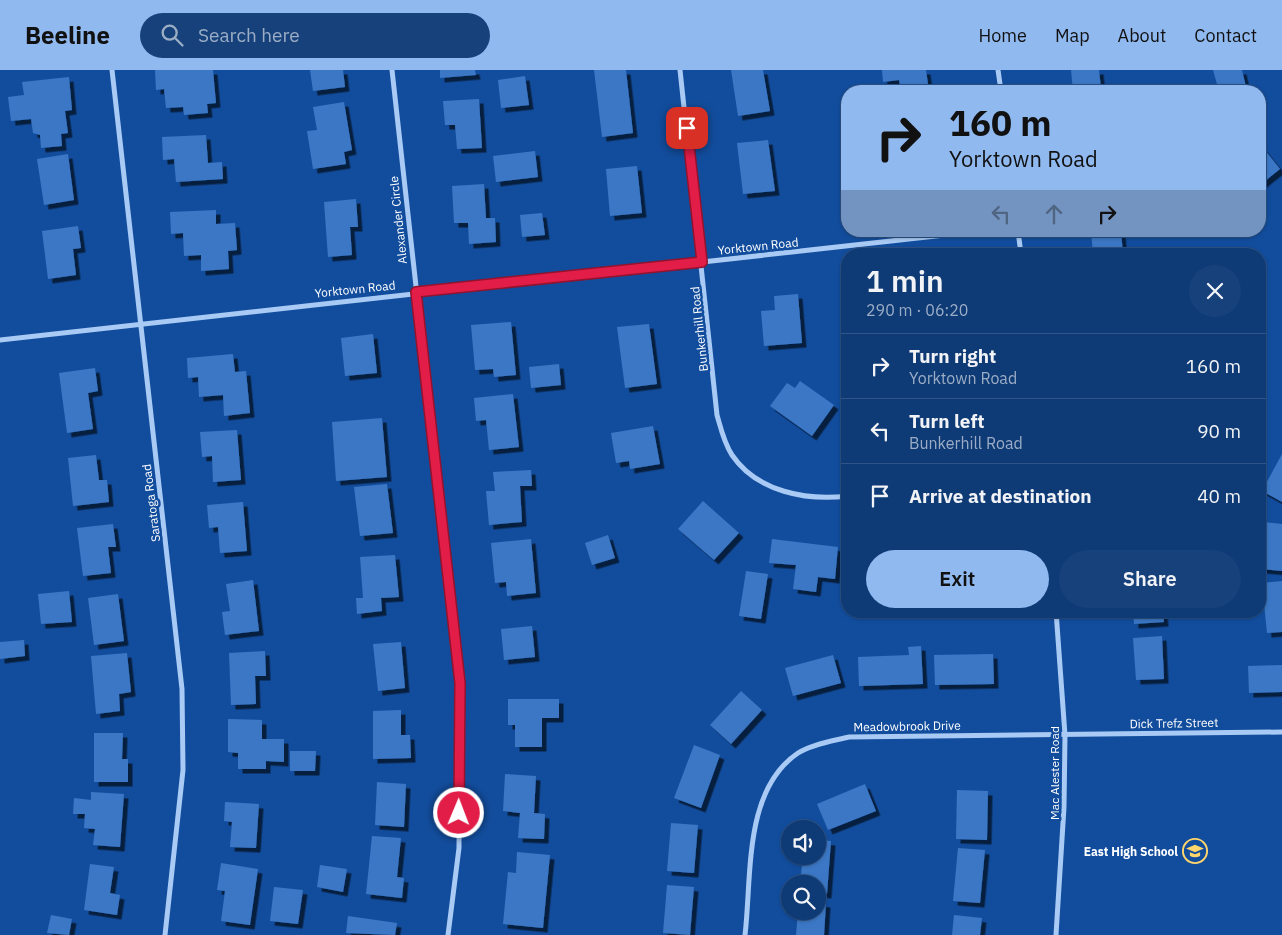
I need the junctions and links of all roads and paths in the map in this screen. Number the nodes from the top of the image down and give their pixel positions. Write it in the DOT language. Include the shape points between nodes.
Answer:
graph roads {
  1 [pos="112,70"];
  2 [pos="392,70"];
  3 [pos="680,70"];
  4 [pos="998,70"];
  5 [pos="1000,85"];
  6 [pos="927,237"];
  7 [pos="702,262"];
  8 [pos="416,292"];
  9 [pos="140,322"];
  10 [pos="0,340"];
  11 [pos="841,496"];
  12 [pos="1057,618"];
  13 [pos="1282,732"];
  14 [pos="1065,735"];
  15 [pos="165,935"];
  16 [pos="448,935"];
  17 [pos="745,935"];
  18 [pos="1056,935"];
  1 -- 9 [label="street, Saratoga Road"];
  2 -- 8 [label="street, Alexander Circle"];
  3 -- 7 [label="street, Bunkerhill Road"];
  4 -- 5 [label="street"];
  6 -- 7 [label="street, Yorktown Road"];
  7 -- 8 [label="street, Yorktown Road"];
  7 -- 11 [label="street, Bunkerhill Road" via="718,415 722,435 732,455 748,473 779,489 802,497"];
  8 -- 9 [label="street, Yorktown Road"];
  8 -- 16 [label="street, Alexander Circle" via="460,683 458,848"];
  9 -- 10 [label="street, Yorktown Road"];
  9 -- 15 [label="street, Saratoga Road" via="182,689 183,770"];
  12 -- 14 [label="street, Mac Alester Road"];
  13 -- 14 [label="street, Dick Trefz Street"];
  14 -- 17 [label="street, Meadowbrook Drive" via="849,737 799,752 768,786 758,810"];
  14 -- 18 [label="street, Mac Alester Road"];
}
